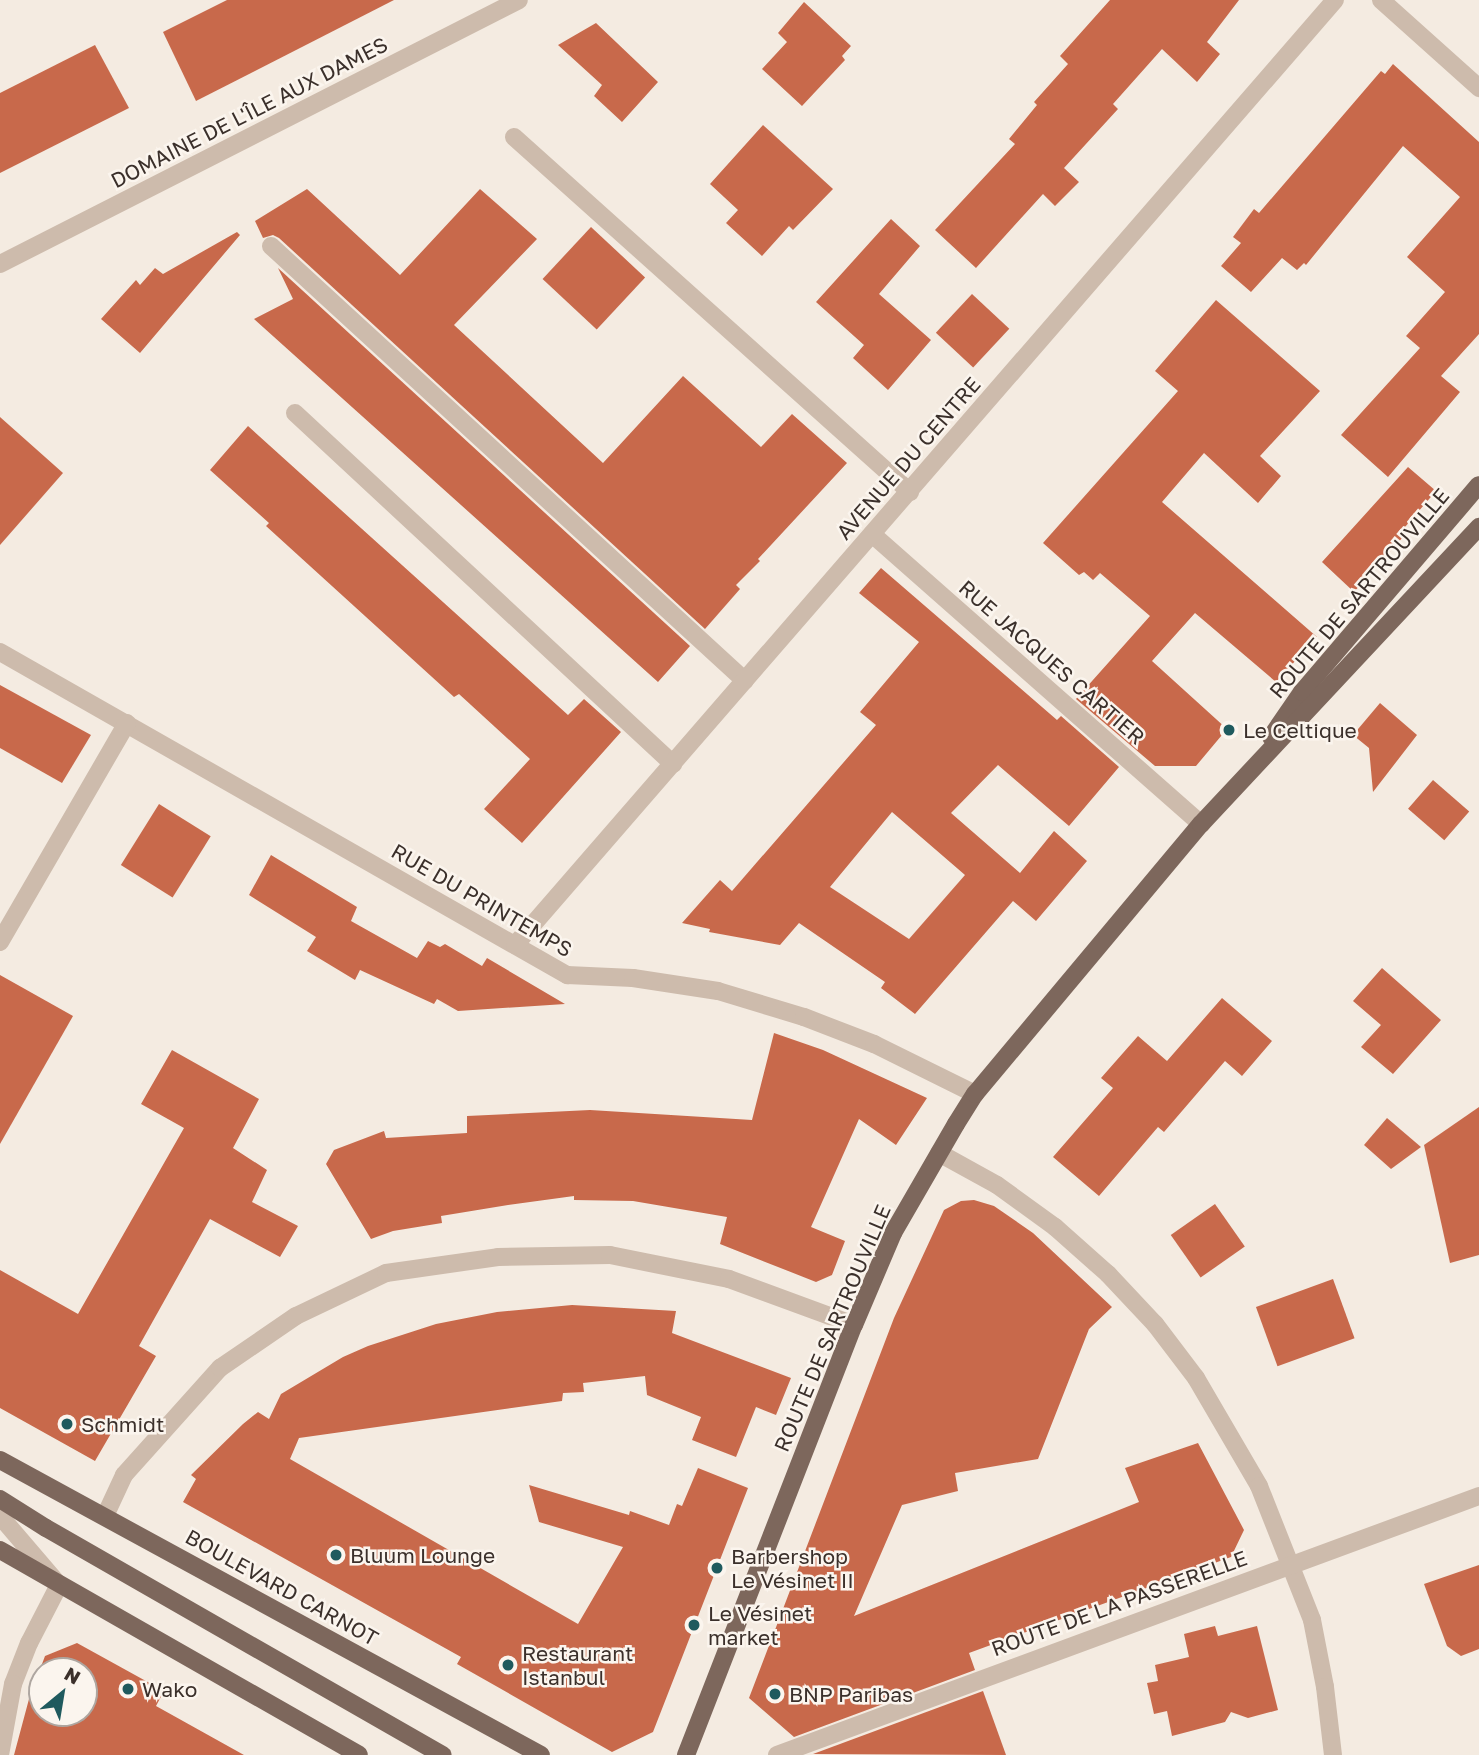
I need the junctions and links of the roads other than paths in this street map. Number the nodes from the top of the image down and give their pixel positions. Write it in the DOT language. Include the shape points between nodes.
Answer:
graph roads {
  1 [pos="519,0"];
  2 [pos="1335,0"];
  3 [pos="1381,0"];
  4 [pos="1479,88"];
  5 [pos="514,137"];
  6 [pos="271,246"];
  7 [pos="0,264"];
  8 [pos="295,413"];
  9 [pos="1479,485"];
  10 [pos="910,492"];
  11 [pos="1479,527"];
  12 [pos="872,534"];
  13 [pos="0,652"];
  14 [pos="745,681"];
  15 [pos="127,723"];
  16 [pos="673,764"];
  17 [pos="1252,766"];
  18 [pos="1200,824"];
  19 [pos="0,943"];
  20 [pos="515,945"];
  21 [pos="975,1094"];
  22 [pos="939,1153"];
  23 [pos="854,1325"];
  24 [pos="0,1460"];
  25 [pos="1479,1496"];
  26 [pos="0,1499"];
  27 [pos="0,1509"];
  28 [pos="0,1516"];
  29 [pos="105,1516"];
  30 [pos="46,1528"];
  31 [pos="0,1550"];
  32 [pos="1290,1563"];
  33 [pos="59,1585"];
  34 [pos="3,1721"];
  35 [pos="0,1755"];
  36 [pos="359,1755"];
  37 [pos="443,1755"];
  38 [pos="541,1755"];
  39 [pos="686,1755"];
  40 [pos="776,1755"];
  41 [pos="1334,1755"];
  1 -- 7 [label="street, DOMAINE DE L'ÎLE AUX DAMES"];
  2 -- 10 [label="street, AVENUE DU CENTRE"];
  3 -- 4 [label="street"];
  5 -- 10 [label="street"];
  6 -- 14 [label="street"];
  8 -- 16 [label="street"];
  9 -- 17 [label="main road, ROUTE DE SARTROUVILLE" via="1302,692"];
  10 -- 12 [label="street, AVENUE DU CENTRE"];
  11 -- 17 [label="main road, ROUTE DE SARTROUVILLE" via="1305,716"];
  12 -- 14 [label="street, AVENUE DU CENTRE"];
  12 -- 18 [label="street, RUE JACQUES CARTIER"];
  13 -- 15 [label="street, RUE DU PRINTEMPS"];
  14 -- 16 [label="street, AVENUE DU CENTRE"];
  15 -- 19 [label="street"];
  15 -- 20 [label="street, RUE DU PRINTEMPS"];
  16 -- 20 [label="street, AVENUE DU CENTRE"];
  17 -- 18 [label="main road, ROUTE DE SARTROUVILLE"];
  18 -- 21 [label="main road, ROUTE DE SARTROUVILLE"];
  20 -- 21 [label="street, RUE DU PRINTEMPS" via="567,975 633,978 718,991 804,1017 874,1044"];
  21 -- 22 [label="main road, ROUTE DE SARTROUVILLE"];
  22 -- 23 [label="main road, ROUTE DE SARTROUVILLE" via="893,1233"];
  22 -- 32 [label="street" via="997,1185 1055,1227 1155,1324 1196,1378 1259,1486"];
  23 -- 29 [label="street" via="729,1279 610,1255 498,1257 386,1273 296,1316 220,1368 124,1475"];
  23 -- 39 [label="main road, ROUTE DE SARTROUVILLE"];
  24 -- 29 [label="main road, BOULEVARD CARNOT"];
  25 -- 32 [label="street, ROUTE DE LA PASSERELLE"];
  26 -- 30 [label="main road"];
  27 -- 30 [label="main road"];
  28 -- 33 [label="street"];
  29 -- 38 [label="main road, BOULEVARD CARNOT"];
  30 -- 37 [label="main road"];
  31 -- 33 [label="main road"];
  32 -- 40 [label="street, ROUTE DE LA PASSERELLE"];
  32 -- 41 [label="street" via="1312,1620"];
  33 -- 34 [label="street" via="29,1643"];
  33 -- 36 [label="main road"];
  34 -- 35 [label="street"];
}
